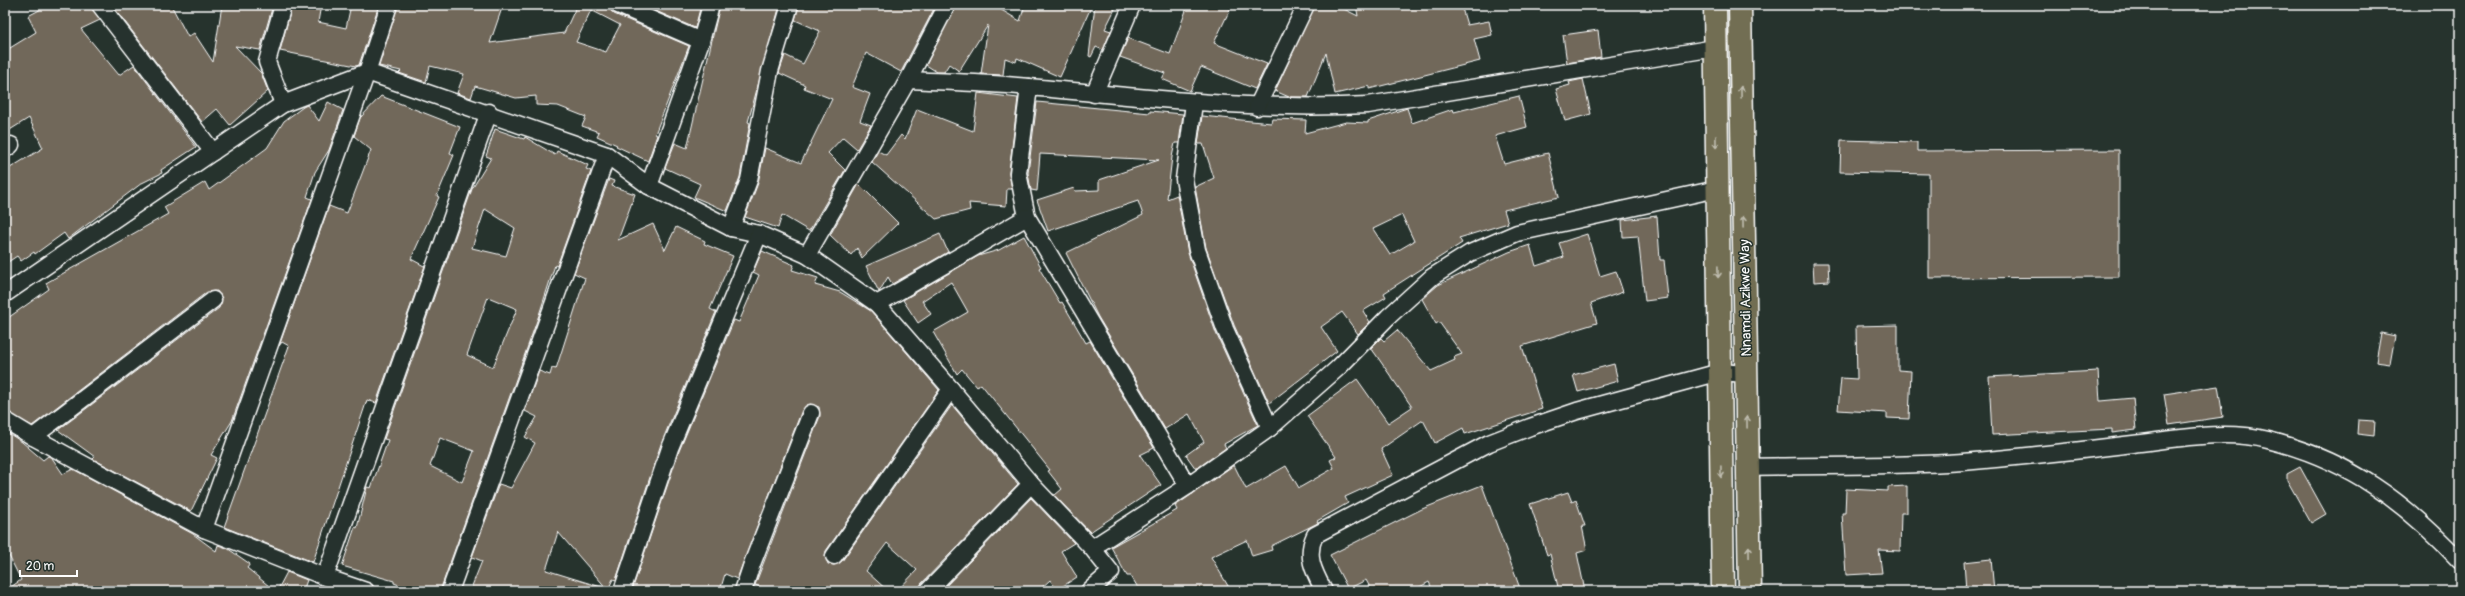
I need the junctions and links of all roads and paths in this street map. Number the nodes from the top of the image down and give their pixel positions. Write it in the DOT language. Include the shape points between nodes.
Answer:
graph roads {
  1 [pos="100,5"];
  2 [pos="283,5"];
  3 [pos="389,5"];
  4 [pos="618,5"];
  5 [pos="712,5"];
  6 [pos="790,5"];
  7 [pos="947,5"];
  8 [pos="1132,5"];
  9 [pos="1306,5"];
  10 [pos="1715,5"];
  11 [pos="1740,5"];
  12 [pos="702,41"];
  13 [pos="1715,48"];
  14 [pos="367,72"];
  15 [pos="908,80"];
  16 [pos="1029,87"];
  17 [pos="1094,94"];
  18 [pos="1194,102"];
  19 [pos="283,104"];
  20 [pos="1257,107"];
  21 [pos="489,112"];
  22 [pos="214,152"];
  23 [pos="607,155"];
  24 [pos="649,186"];
  25 [pos="1717,189"];
  26 [pos="1027,217"];
  27 [pos="731,228"];
  28 [pos="759,234"];
  29 [pos="807,254"];
  30 [pos="5,294"];
  31 [pos="213,300"];
  32 [pos="877,304"];
  33 [pos="1720,372"];
  34 [pos="1746,374"];
  35 [pos="951,389"];
  36 [pos="811,413"];
  37 [pos="5,420"];
  38 [pos="1270,428"];
  39 [pos="33,437"];
  40 [pos="1747,467"];
  41 [pos="1031,484"];
  42 [pos="1188,486"];
  43 [pos="204,529"];
  44 [pos="1092,548"];
  45 [pos="834,556"];
  46 [pos="2460,561"];
  47 [pos="325,577"];
  48 [pos="366,591"];
  49 [pos="450,591"];
  50 [pos="622,591"];
  51 [pos="743,591"];
  52 [pos="928,591"];
  53 [pos="1089,591"];
  54 [pos="1324,591"];
  55 [pos="1723,591"];
  56 [pos="1750,591"];
  1 -- 22 [label="street"];
  2 -- 19 [label="street" via="267,62"];
  3 -- 14 [label="street"];
  4 -- 12 [label="street"];
  5 -- 12 [label="street"];
  6 -- 27 [label="street" via="770,71 749,180"];
  7 -- 15 [label="street"];
  8 -- 17 [label="street"];
  9 -- 20 [label="street"];
  10 -- 13 [label="highway, Nnamdi Azikwe Way"];
  34 -- 11 [label="highway, Nnamdi Azikwe Way, one-way"];
  12 -- 24 [label="street"];
  13 -- 20 [label="street" via="1368,104 1314,108"];
  13 -- 25 [label="highway, Nnamdi Azikwe Way, one-way"];
  14 -- 19 [label="street"];
  14 -- 21 [label="street"];
  14 -- 43 [label="street"];
  15 -- 16 [label="street"];
  15 -- 29 [label="street"];
  16 -- 17 [label="street"];
  16 -- 26 [label="street" via="1018,173"];
  17 -- 18 [label="street"];
  18 -- 20 [label="street"];
  18 -- 38 [label="street" via="1184,178 1197,250 1224,329"];
  19 -- 22 [label="street"];
  21 -- 23 [label="street"];
  21 -- 47 [label="street"];
  22 -- 30 [label="street"];
  23 -- 24 [label="street"];
  23 -- 49 [label="street"];
  24 -- 27 [label="street"];
  25 -- 33 [label="highway, Nnamdi Azikwe Way, one-way"];
  25 -- 38 [label="street" via="1517,233 1470,253 1432,276 1338,368"];
  26 -- 32 [label="street"];
  26 -- 42 [label="street"];
  27 -- 28 [label="street"];
  28 -- 29 [label="street"];
  28 -- 50 [label="street" via="670,448"];
  29 -- 32 [label="street"];
  31 -- 39 [label="street"];
  32 -- 35 [label="street"];
  33 -- 34 [label="street"];
  33 -- 54 [label="street" via="1577,411 1496,440 1315,535 1311,545 1311,566"];
  33 -- 55 [label="highway, Nnamdi Azikwe Way, one-way"];
  40 -- 34 [label="highway, Nnamdi Azikwe Way, one-way"];
  35 -- 41 [label="street"];
  35 -- 45 [label="street"];
  36 -- 51 [label="street"];
  37 -- 39 [label="street"];
  38 -- 42 [label="street"];
  39 -- 43 [label="street"];
  40 -- 46 [label="street" via="1961,462 2184,438 2230,436 2266,439 2316,454 2375,484 2428,527"];
  56 -- 40 [label="highway, Nnamdi Azikwe Way, one-way"];
  41 -- 44 [label="street"];
  41 -- 52 [label="street"];
  42 -- 44 [label="street"];
  43 -- 47 [label="street"];
  44 -- 53 [label="street" via="1111,572"];
  47 -- 48 [label="street"];
}
